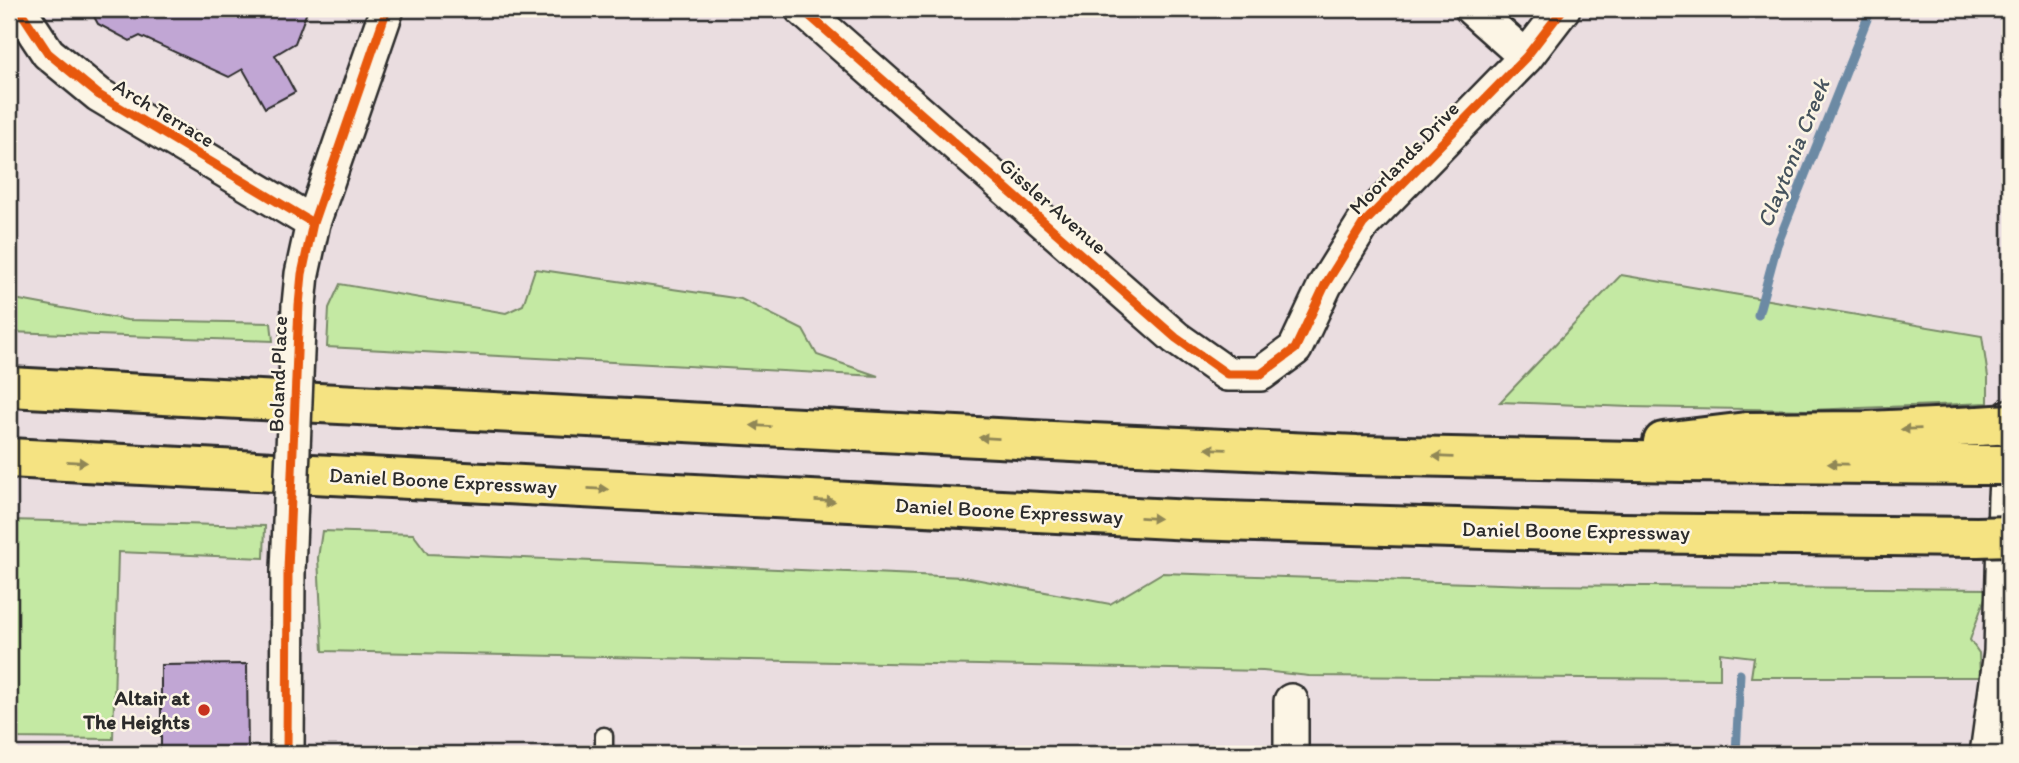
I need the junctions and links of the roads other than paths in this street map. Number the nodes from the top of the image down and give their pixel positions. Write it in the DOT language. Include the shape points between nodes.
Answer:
graph roads {
  1 [pos="19,9"];
  2 [pos="387,9"];
  3 [pos="802,9"];
  4 [pos="1472,9"];
  5 [pos="1563,9"];
  6 [pos="1526,57"];
  7 [pos="313,223"];
  8 [pos="1295,349"];
  9 [pos="9,387"];
  10 [pos="2000,422"];
  11 [pos="9,458"];
  12 [pos="1511,459"];
  13 [pos="1995,465"];
  14 [pos="1994,537"];
  15 [pos="1291,701"];
  16 [pos="604,736"];
  17 [pos="287,754"];
  18 [pos="604,754"];
  19 [pos="1291,754"];
  20 [pos="1987,754"];
  1 -- 7 [label="street, Arch Terrace" via="48,53 99,95"];
  2 -- 7 [label="street, Boland Place"];
  3 -- 8 [label="street, Gissler Avenue" via="1176,338 1227,374 1261,374"];
  4 -- 6 [label="street"];
  5 -- 6 [label="street, Moorlands Drive"];
  6 -- 8 [label="street, Moorlands Drive" via="1363,224 1325,285"];
  7 -- 17 [label="street, Boland Place, bridge" via="299,305 288,570"];
  12 -- 9 [label="highway, one-way" via="1092,443"];
  10 -- 12 [label="highway, one-way" via="1746,432"];
  10 -- 20 [label="street" via="2005,498 2001,652"];
  11 -- 14 [label="highway, Daniel Boone Expressway, one-way" via="1191,520 1621,533"];
  13 -- 12 [label="highway, one-way"];
  15 -- 19 [label="street"];
  16 -- 18 [label="lane"];
}
